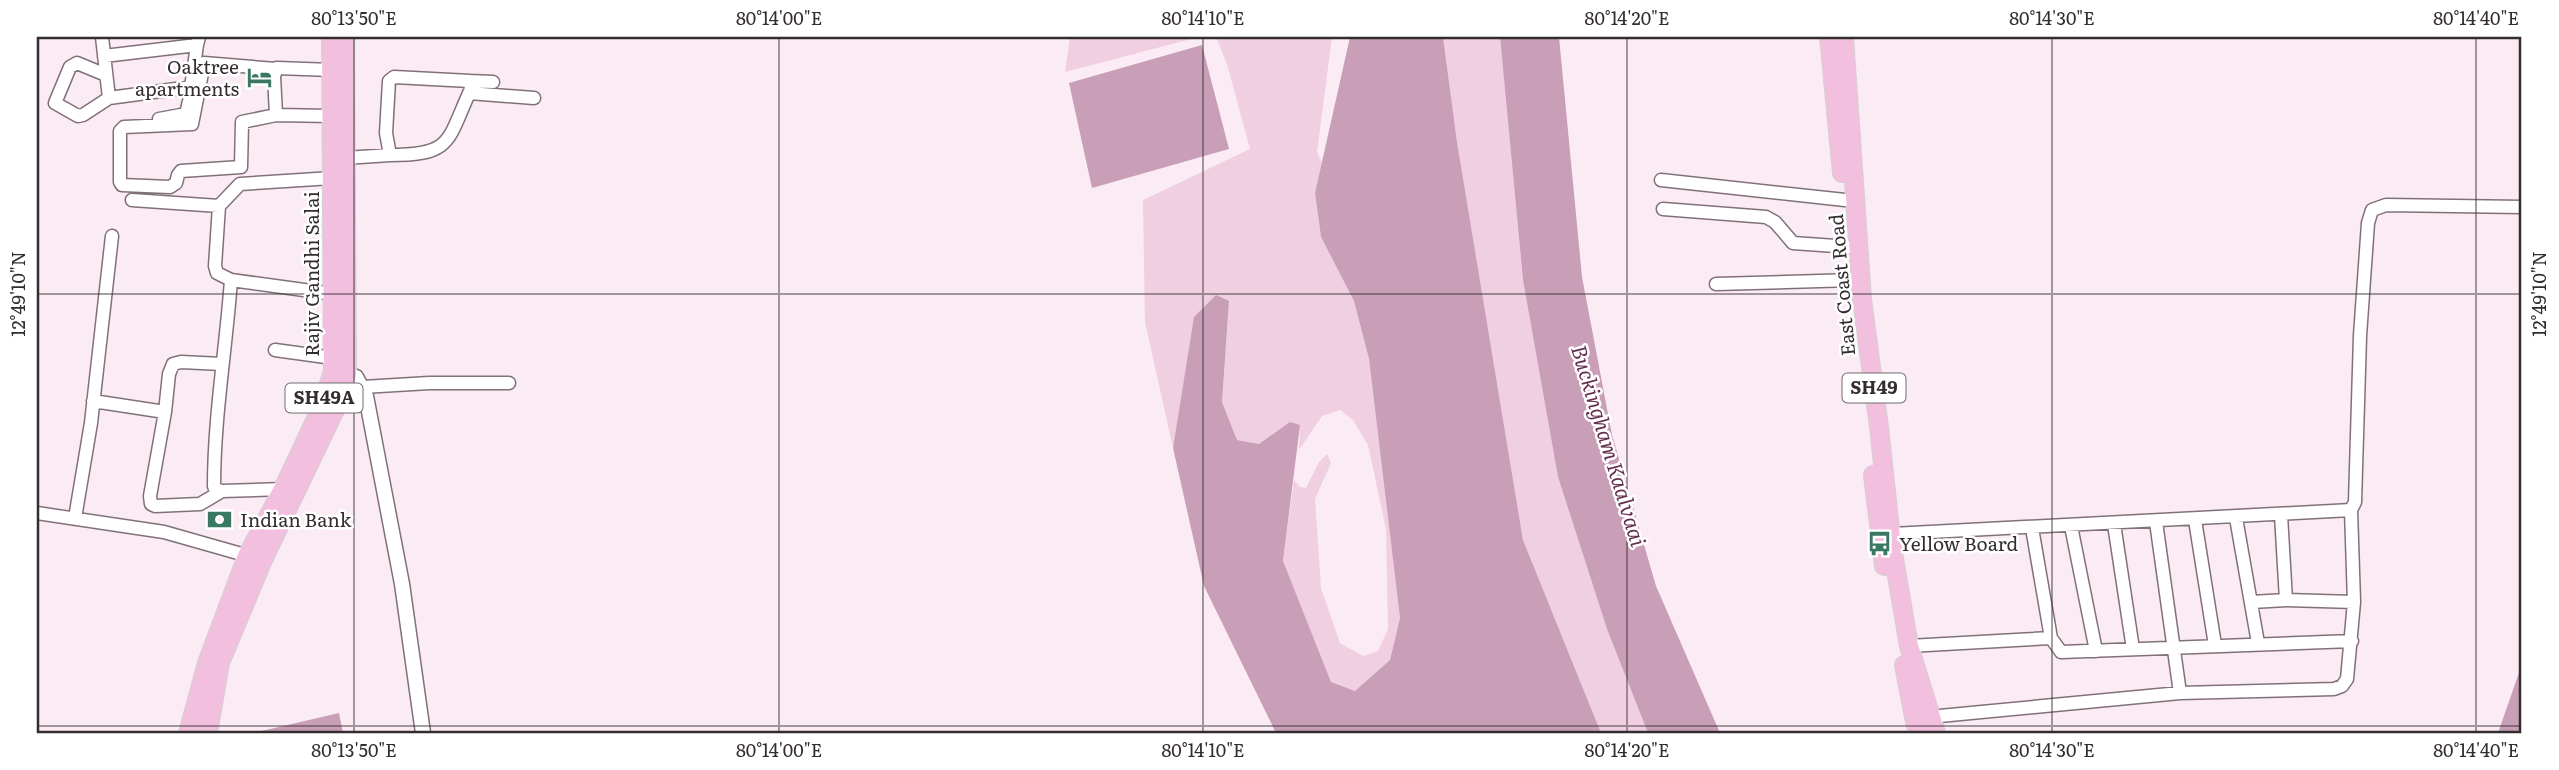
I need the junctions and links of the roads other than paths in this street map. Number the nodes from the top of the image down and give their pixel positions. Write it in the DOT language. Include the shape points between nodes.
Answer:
graph roads {
  1 [pos="102,37"];
  2 [pos="331,37"];
  3 [pos="345,37"];
  4 [pos="1829,37"];
  5 [pos="1844,37"];
  6 [pos="198,41"];
  7 [pos="104,56"];
  8 [pos="276,69"];
  9 [pos="332,70"];
  10 [pos="106,75"];
  11 [pos="493,82"];
  12 [pos="191,87"];
  13 [pos="469,87"];
  14 [pos="109,98"];
  15 [pos="534,98"];
  16 [pos="276,115"];
  17 [pos="332,116"];
  18 [pos="124,123"];
  19 [pos="390,155"];
  20 [pos="345,158"];
  21 [pos="332,178"];
  22 [pos="1661,180"];
  23 [pos="132,200"];
  24 [pos="1845,200"];
  25 [pos="219,206"];
  26 [pos="2522,207"];
  27 [pos="1663,209"];
  28 [pos="112,236"];
  29 [pos="1850,247"];
  30 [pos="1853,280"];
  31 [pos="230,281"];
  32 [pos="1716,284"];
  33 [pos="333,294"];
  34 [pos="275,350"];
  35 [pos="222,364"];
  36 [pos="338,368"];
  37 [pos="509,383"];
  38 [pos="363,387"];
  39 [pos="93,401"];
  40 [pos="165,412"];
  41 [pos="283,489"];
  42 [pos="222,491"];
  43 [pos="2351,510"];
  44 [pos="37,513"];
  45 [pos="2281,515"];
  46 [pos="75,518"];
  47 [pos="2236,518"];
  48 [pos="2196,520"];
  49 [pos="2156,522"];
  50 [pos="2114,524"];
  51 [pos="2071,526"];
  52 [pos="2032,528"];
  53 [pos="1892,534"];
  54 [pos="255,558"];
  55 [pos="2286,600"];
  56 [pos="2252,602"];
  57 [pos="2354,602"];
  58 [pos="2051,638"];
  59 [pos="2352,641"];
  60 [pos="2258,643"];
  61 [pos="2215,645"];
  62 [pos="1909,646"];
  63 [pos="2174,647"];
  64 [pos="2133,649"];
  65 [pos="2096,651"];
  66 [pos="2180,693"];
  67 [pos="1933,725"];
  68 [pos="188,733"];
  69 [pos="208,733"];
  70 [pos="423,733"];
  71 [pos="1919,733"];
  1 -- 7 [label="street"];
  2 -- 9 [label="main road, Rajiv Gandhi Salai / SH49A"];
  3 -- 20 [label="main road, Rajiv Gandhi Salai / SH49A"];
  4 -- 24 [label="main road, East Coast Road / SH49"];
  5 -- 53 [label="main road, East Coast Road / SH49" via="1862,299"];
  6 -- 7 [label="street"];
  6 -- 12 [label="street"];
  7 -- 10 [label="street"];
  8 -- 9 [label="street"];
  8 -- 16 [label="street"];
  8 -- 16 [label="street" via="204,63 192,124 124,127 120,131 120,182 170,187 181,172 241,167 242,122"];
  9 -- 17 [label="main road, Rajiv Gandhi Salai / SH49A"];
  10 -- 14 [label="street"];
  10 -- 14 [label="street" via="77,63 70,67 55,103 78,116"];
  11 -- 13 [label="street"];
  12 -- 14 [label="street"];
  12 -- 18 [label="street" via="183,116"];
  13 -- 15 [label="street"];
  13 -- 19 [label="street" via="449,139 440,148"];
  13 -- 19 [label="street" via="391,79 386,134"];
  16 -- 17 [label="street"];
  17 -- 21 [label="main road, Rajiv Gandhi Salai / SH49A"];
  19 -- 20 [label="street"];
  20 -- 36 [label="main road, Rajiv Gandhi Salai / SH49A"];
  21 -- 25 [label="street" via="240,184"];
  21 -- 33 [label="main road, Rajiv Gandhi Salai / SH49A"];
  22 -- 24 [label="street"];
  23 -- 25 [label="street"];
  24 -- 29 [label="main road, East Coast Road / SH49"];
  25 -- 31 [label="street" via="215,266 217,273"];
  26 -- 43 [label="street" via="2386,205 2372,210"];
  27 -- 29 [label="street" via="1766,217 1793,243"];
  28 -- 39 [label="street"];
  29 -- 30 [label="main road, East Coast Road / SH49"];
  30 -- 32 [label="street"];
  30 -- 71 [label="main road, East Coast Road / SH49" via="1880,548"];
  31 -- 33 [label="street"];
  31 -- 35 [label="street"];
  33 -- 36 [label="main road, Rajiv Gandhi Salai / SH49A"];
  34 -- 36 [label="street"];
  35 -- 40 [label="street" via="173,364"];
  35 -- 42 [label="street" via="214,482 215,489"];
  36 -- 38 [label="street" via="356,377"];
  36 -- 41 [label="main road, Rajiv Gandhi Salai / SH49A"];
  36 -- 54 [label="main road, Rajiv Gandhi Salai / SH49A" via="336,408"];
  37 -- 38 [label="street"];
  38 -- 70 [label="street" via="401,584"];
  39 -- 40 [label="street"];
  39 -- 46 [label="street"];
  40 -- 42 [label="street" via="151,504 200,504"];
  41 -- 42 [label="street"];
  41 -- 54 [label="main road, Rajiv Gandhi Salai / SH49A"];
  43 -- 45 [label="street"];
  43 -- 57 [label="street"];
  44 -- 46 [label="street"];
  45 -- 47 [label="street"];
  45 -- 55 [label="street"];
  46 -- 54 [label="street" via="164,532"];
  47 -- 48 [label="street"];
  47 -- 56 [label="street"];
  48 -- 49 [label="street"];
  48 -- 61 [label="street"];
  49 -- 50 [label="street"];
  49 -- 63 [label="street"];
  50 -- 51 [label="street"];
  50 -- 64 [label="street"];
  51 -- 52 [label="street"];
  51 -- 65 [label="street"];
  52 -- 53 [label="street"];
  52 -- 58 [label="street"];
  53 -- 62 [label="main road, East Coast Road / SH49"];
  54 -- 68 [label="main road, Rajiv Gandhi Salai / SH49A" via="207,663"];
  54 -- 69 [label="main road, Rajiv Gandhi Salai / SH49A" via="220,663"];
  55 -- 56 [label="street"];
  55 -- 57 [label="street"];
  56 -- 60 [label="street"];
  57 -- 59 [label="street"];
  58 -- 62 [label="street"];
  58 -- 65 [label="street" via="2061,652"];
  59 -- 60 [label="street"];
  59 -- 66 [label="street" via="2347,679 2334,689"];
  60 -- 61 [label="street"];
  61 -- 63 [label="street"];
  62 -- 67 [label="main road, East Coast Road / SH49"];
  63 -- 64 [label="street"];
  63 -- 66 [label="street"];
  64 -- 65 [label="street"];
  66 -- 67 [label="street"];
}
